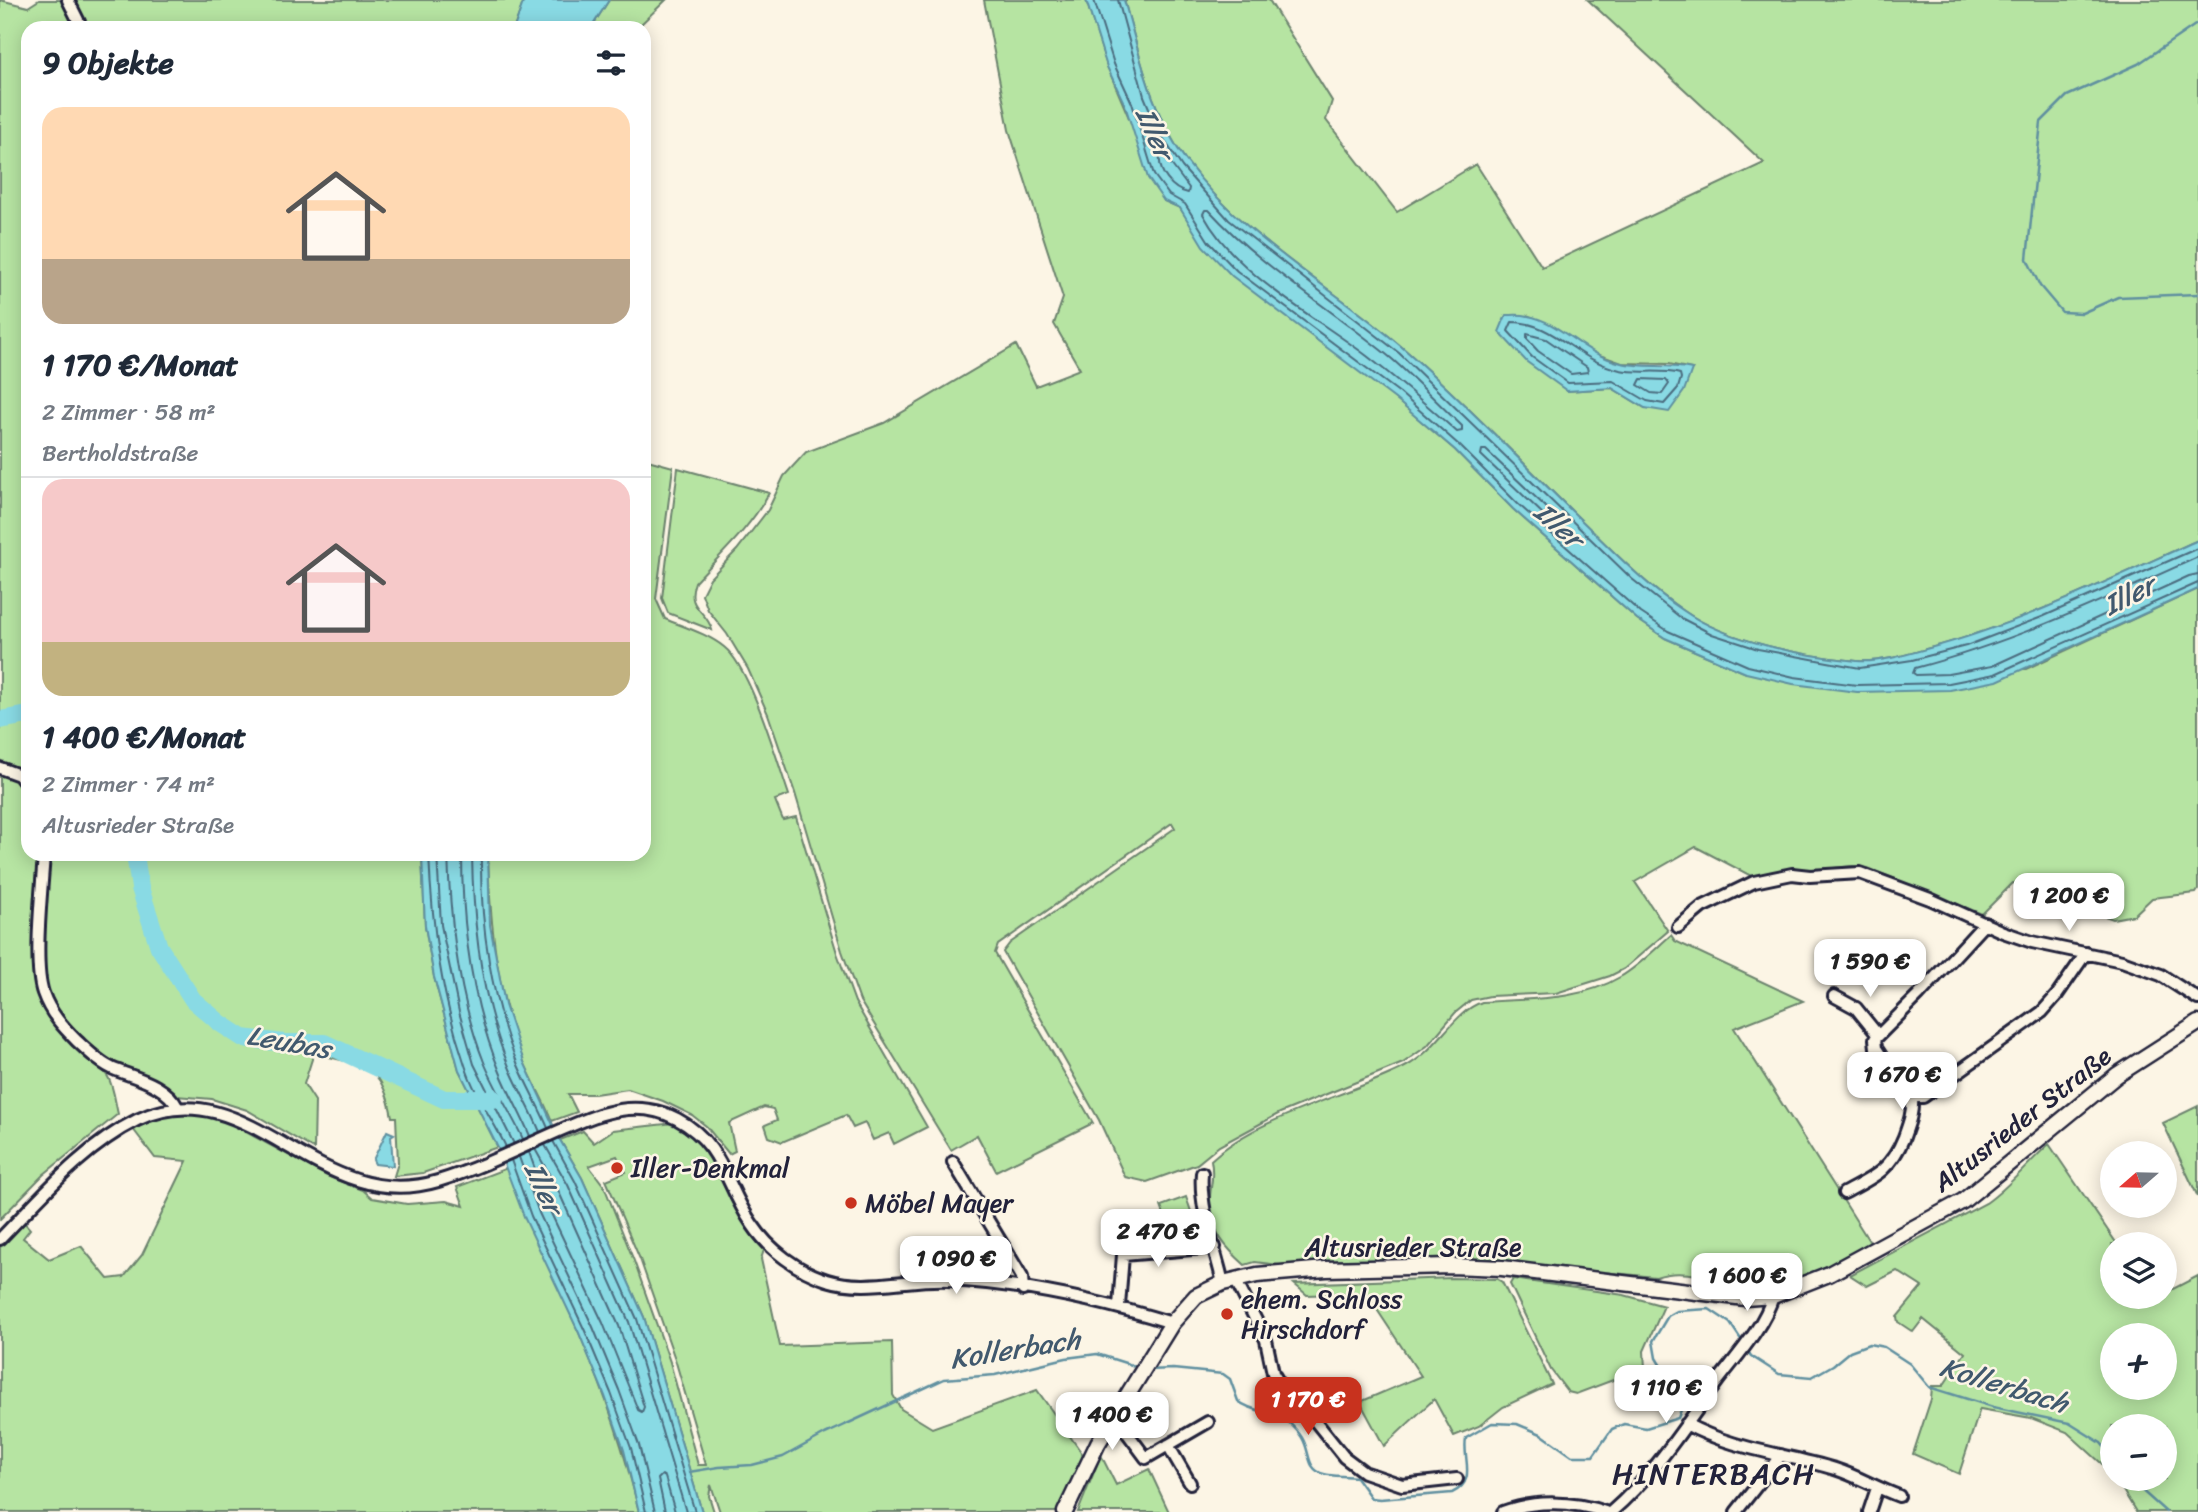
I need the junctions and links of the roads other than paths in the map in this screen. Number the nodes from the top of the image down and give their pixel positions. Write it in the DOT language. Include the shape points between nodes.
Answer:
graph roads {
  1 [pos="68,0"];
  2 [pos="78,21"];
  3 [pos="0,768"];
  4 [pos="21,778"];
  5 [pos="44,861"];
  6 [pos="1985,923"];
  7 [pos="1678,927"];
  8 [pos="2086,953"];
  9 [pos="1834,996"];
  10 [pos="2198,999"];
  11 [pos="2198,1023"];
  12 [pos="1877,1034"];
  13 [pos="1912,1099"];
  14 [pos="178,1108"];
  15 [pos="953,1162"];
  16 [pos="1202,1173"];
  17 [pos="1844,1193"];
  18 [pos="0,1239"];
  19 [pos="1215,1247"];
  20 [pos="1229,1281"];
  21 [pos="1023,1290"];
  22 [pos="1773,1296"];
  23 [pos="1119,1307"];
  24 [pos="1172,1323"];
  25 [pos="1114,1415"];
  26 [pos="1208,1422"];
  27 [pos="1686,1424"];
  28 [pos="1168,1445"];
  29 [pos="1781,1455"];
  30 [pos="1457,1479"];
  31 [pos="1190,1483"];
  32 [pos="1877,1488"];
  33 [pos="1899,1496"];
  34 [pos="1065,1512"];
  35 [pos="1503,1512"];
  36 [pos="1605,1512"];
  37 [pos="1611,1512"];
  38 [pos="1736,1512"];
  39 [pos="1869,1512"];
  1 -- 2 [label="street"];
  3 -- 4 [label="street"];
  5 -- 14 [label="street" via="40,967 42,991 51,1011 83,1047 112,1069 164,1091"];
  6 -- 7 [label="street" via="1853,873 1793,874 1754,882 1702,907"];
  6 -- 8 [label="street" via="2025,940"];
  6 -- 12 [label="street"];
  8 -- 10 [label="street" via="2161,975"];
  8 -- 13 [label="street" via="2042,1012 1947,1081"];
  9 -- 12 [label="street" via="1856,1008"];
  11 -- 22 [label="main road, Altusrieder Straße" via="2117,1075 1962,1201 1829,1274"];
  12 -- 13 [label="street" via="1876,1048"];
  13 -- 17 [label="street" via="1911,1119 1891,1164"];
  14 -- 18 [label="street" via="138,1120 101,1143"];
  14 -- 21 [label="street" via="226,1114 332,1172 391,1187 426,1185 607,1112 643,1109 670,1115 710,1145 745,1214 765,1241 806,1271 825,1279 864,1284 934,1279"];
  15 -- 21 [label="street" via="1022,1278"];
  16 -- 19 [label="street"];
  19 -- 20 [label="street"];
  19 -- 23 [label="street" via="1123,1255"];
  20 -- 22 [label="main road, Altusrieder Straße" via="1326,1269 1451,1266 1581,1276 1745,1298"];
  20 -- 24 [label="main road, Altusrieder Straße" via="1196,1296"];
  20 -- 30 [label="street" via="1266,1340 1273,1373 1282,1388 1345,1457 1364,1472 1402,1485"];
  21 -- 23 [label="street"];
  22 -- 27 [label="street" via="1747,1343"];
  23 -- 24 [label="street"];
  24 -- 25 [label="main road, Altusrieder Straße"];
  25 -- 28 [label="street" via="1146,1458"];
  25 -- 34 [label="main road, Altusrieder Straße"];
  26 -- 28 [label="street"];
  27 -- 29 [label="street" via="1713,1439"];
  27 -- 37 [label="street" via="1652,1471"];
  28 -- 31 [label="street"];
  29 -- 32 [label="street" via="1837,1469"];
  29 -- 38 [label="street"];
  32 -- 33 [label="street"];
  32 -- 39 [label="street"];
  35 -- 36 [label="street" via="1535,1503"];
}
